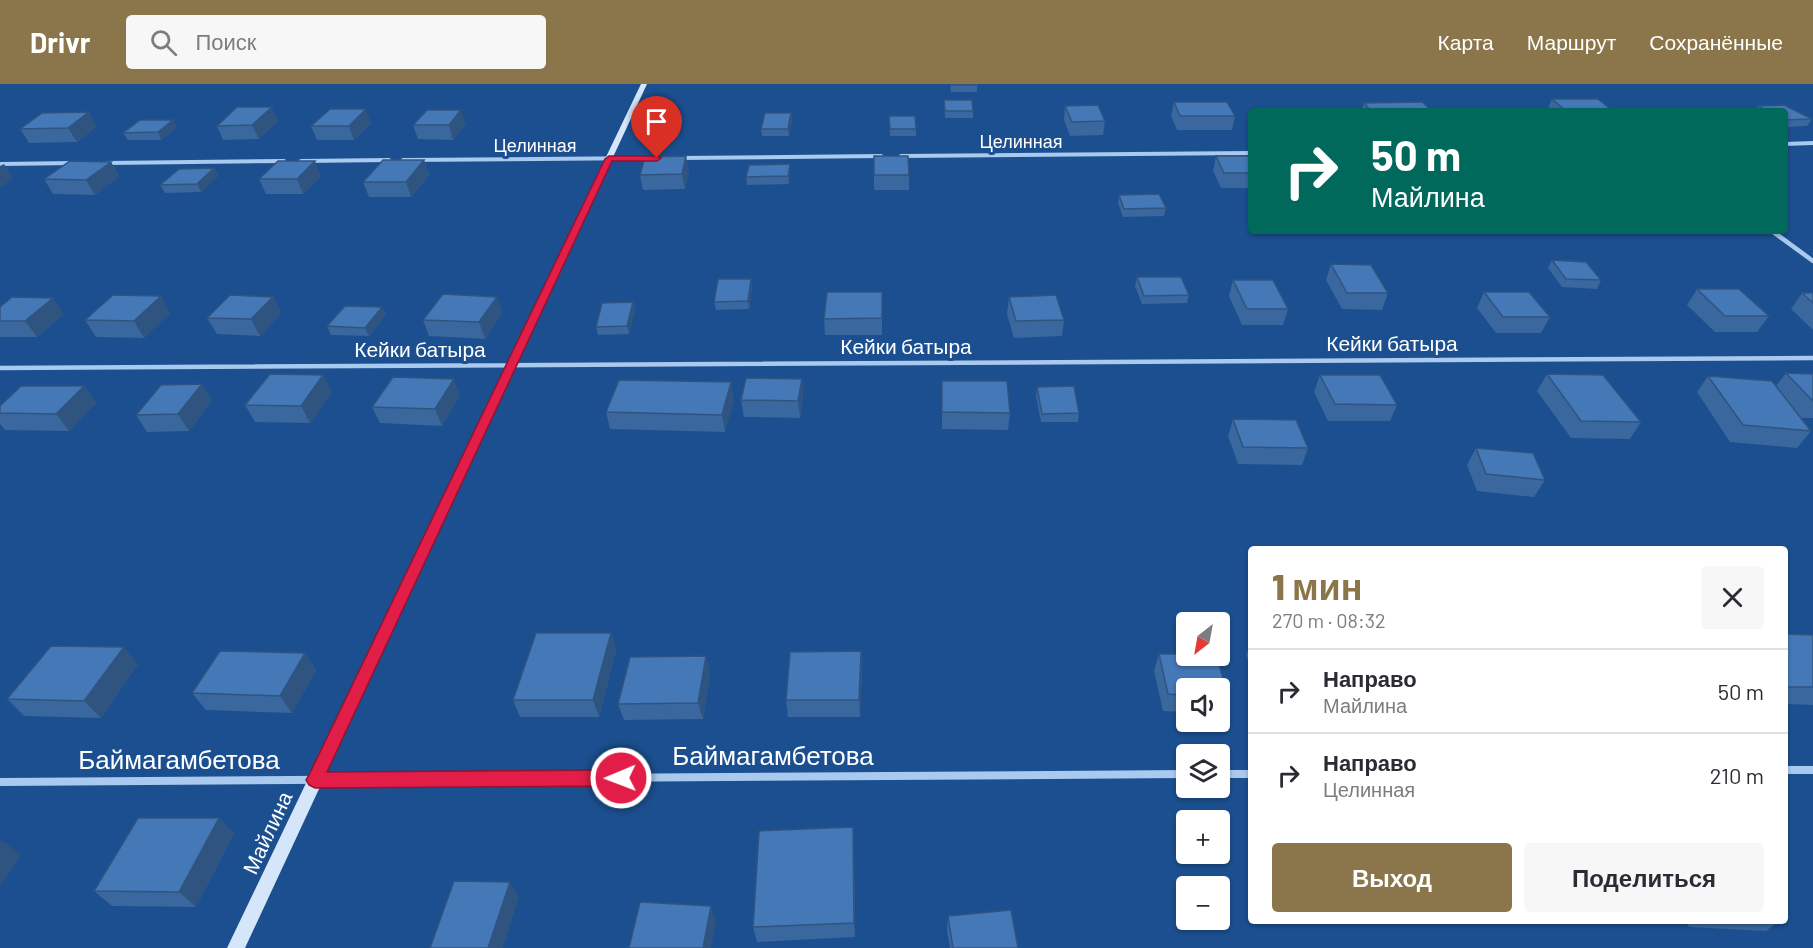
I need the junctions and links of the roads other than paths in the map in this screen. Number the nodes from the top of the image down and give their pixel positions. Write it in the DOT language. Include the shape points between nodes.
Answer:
graph roads {
  1 [pos="644,84"];
  2 [pos="1813,142"];
  3 [pos="1788,144"];
  4 [pos="1248,153"];
  5 [pos="882,156"];
  6 [pos="894,156"];
  7 [pos="657,158"];
  8 [pos="668,158"];
  9 [pos="609,159"];
  10 [pos="287,161"];
  11 [pos="298,161"];
  12 [pos="84,163"];
  13 [pos="96,163"];
  14 [pos="0,164"];
  15 [pos="1776,234"];
  16 [pos="1813,261"];
  17 [pos="1813,358"];
  18 [pos="511,366"];
  19 [pos="0,368"];
  20 [pos="1788,770"];
  21 [pos="1813,770"];
  22 [pos="1176,774"];
  23 [pos="1230,774"];
  24 [pos="1248,774"];
  25 [pos="315,780"];
  26 [pos="0,782"];
  27 [pos="236,948"];
  1 -- 9 [label="street, Майлина"];
  2 -- 3 [label="street"];
  4 -- 6 [label="street, Целинная"];
  5 -- 8 [label="street"];
  7 -- 9 [label="street, Целинная"];
  9 -- 11 [label="street, Целинная"];
  9 -- 18 [label="street, Майлина"];
  10 -- 13 [label="street"];
  12 -- 14 [label="street"];
  15 -- 16 [label="street"];
  17 -- 18 [label="street, Кейки батыра"];
  18 -- 19 [label="street, Кейки батыра"];
  18 -- 25 [label="street, Майлина"];
  20 -- 21 [label="street"];
  22 -- 25 [label="street, Баймагамбетова"];
  23 -- 24 [label="street"];
  25 -- 26 [label="street, Баймагамбетова"];
  25 -- 27 [label="street, Майлина"];
}
